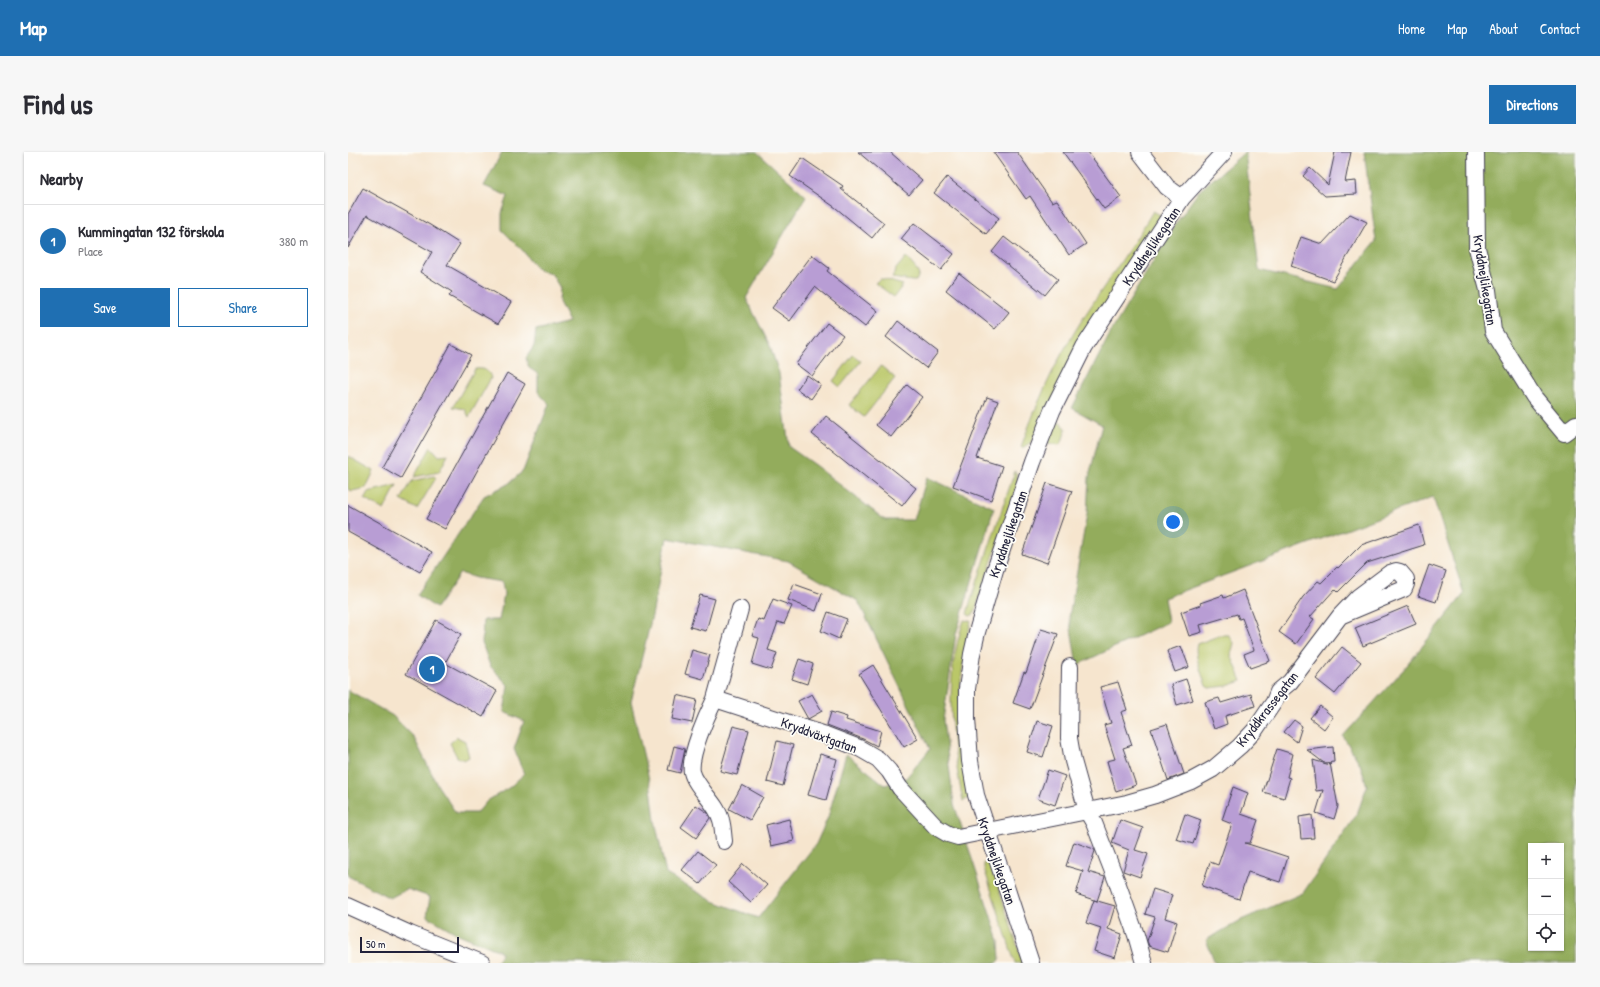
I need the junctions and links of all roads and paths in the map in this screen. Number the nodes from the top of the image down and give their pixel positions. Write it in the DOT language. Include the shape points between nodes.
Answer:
graph roads {
  1 [pos="1140,152"];
  2 [pos="1224,152"];
  3 [pos="1476,152"];
  4 [pos="1182,198"];
  5 [pos="1570,429"];
  6 [pos="740,609"];
  7 [pos="1340,616"];
  8 [pos="1070,667"];
  9 [pos="715,699"];
  10 [pos="1087,811"];
  11 [pos="987,832"];
  12 [pos="724,841"];
  13 [pos="348,906"];
  14 [pos="482,963"];
  15 [pos="1030,963"];
  16 [pos="1144,963"];
  1 -- 4 [label="street" via="1167,187"];
  2 -- 4 [label="street, Kryddnejlikegatan"];
  3 -- 5 [label="street, Kryddnejlikegatan" via="1476,248 1488,290 1493,331 1534,397"];
  4 -- 11 [label="street, Kryddnejlikegatan" via="1084,347 1052,411 995,570 972,654 967,689 970,761 976,795"];
  6 -- 9 [label="street"];
  7 -- 10 [label="street, Kryddkrassegatan" via="1290,682 1278,692 1255,730 1213,769 1155,795"];
  8 -- 10 [label="street" via="1069,738"];
  9 -- 11 [label="street, Kryddväxtgatan" via="859,748 878,759 936,828 958,837"];
  9 -- 12 [label="street" via="692,764 693,774 717,810"];
  10 -- 11 [label="street, Kryddkrassegatan"];
  10 -- 16 [label="street" via="1117,882"];
  11 -- 15 [label="street, Kryddnejlikegatan"];
  13 -- 14 [label="street"];
}
